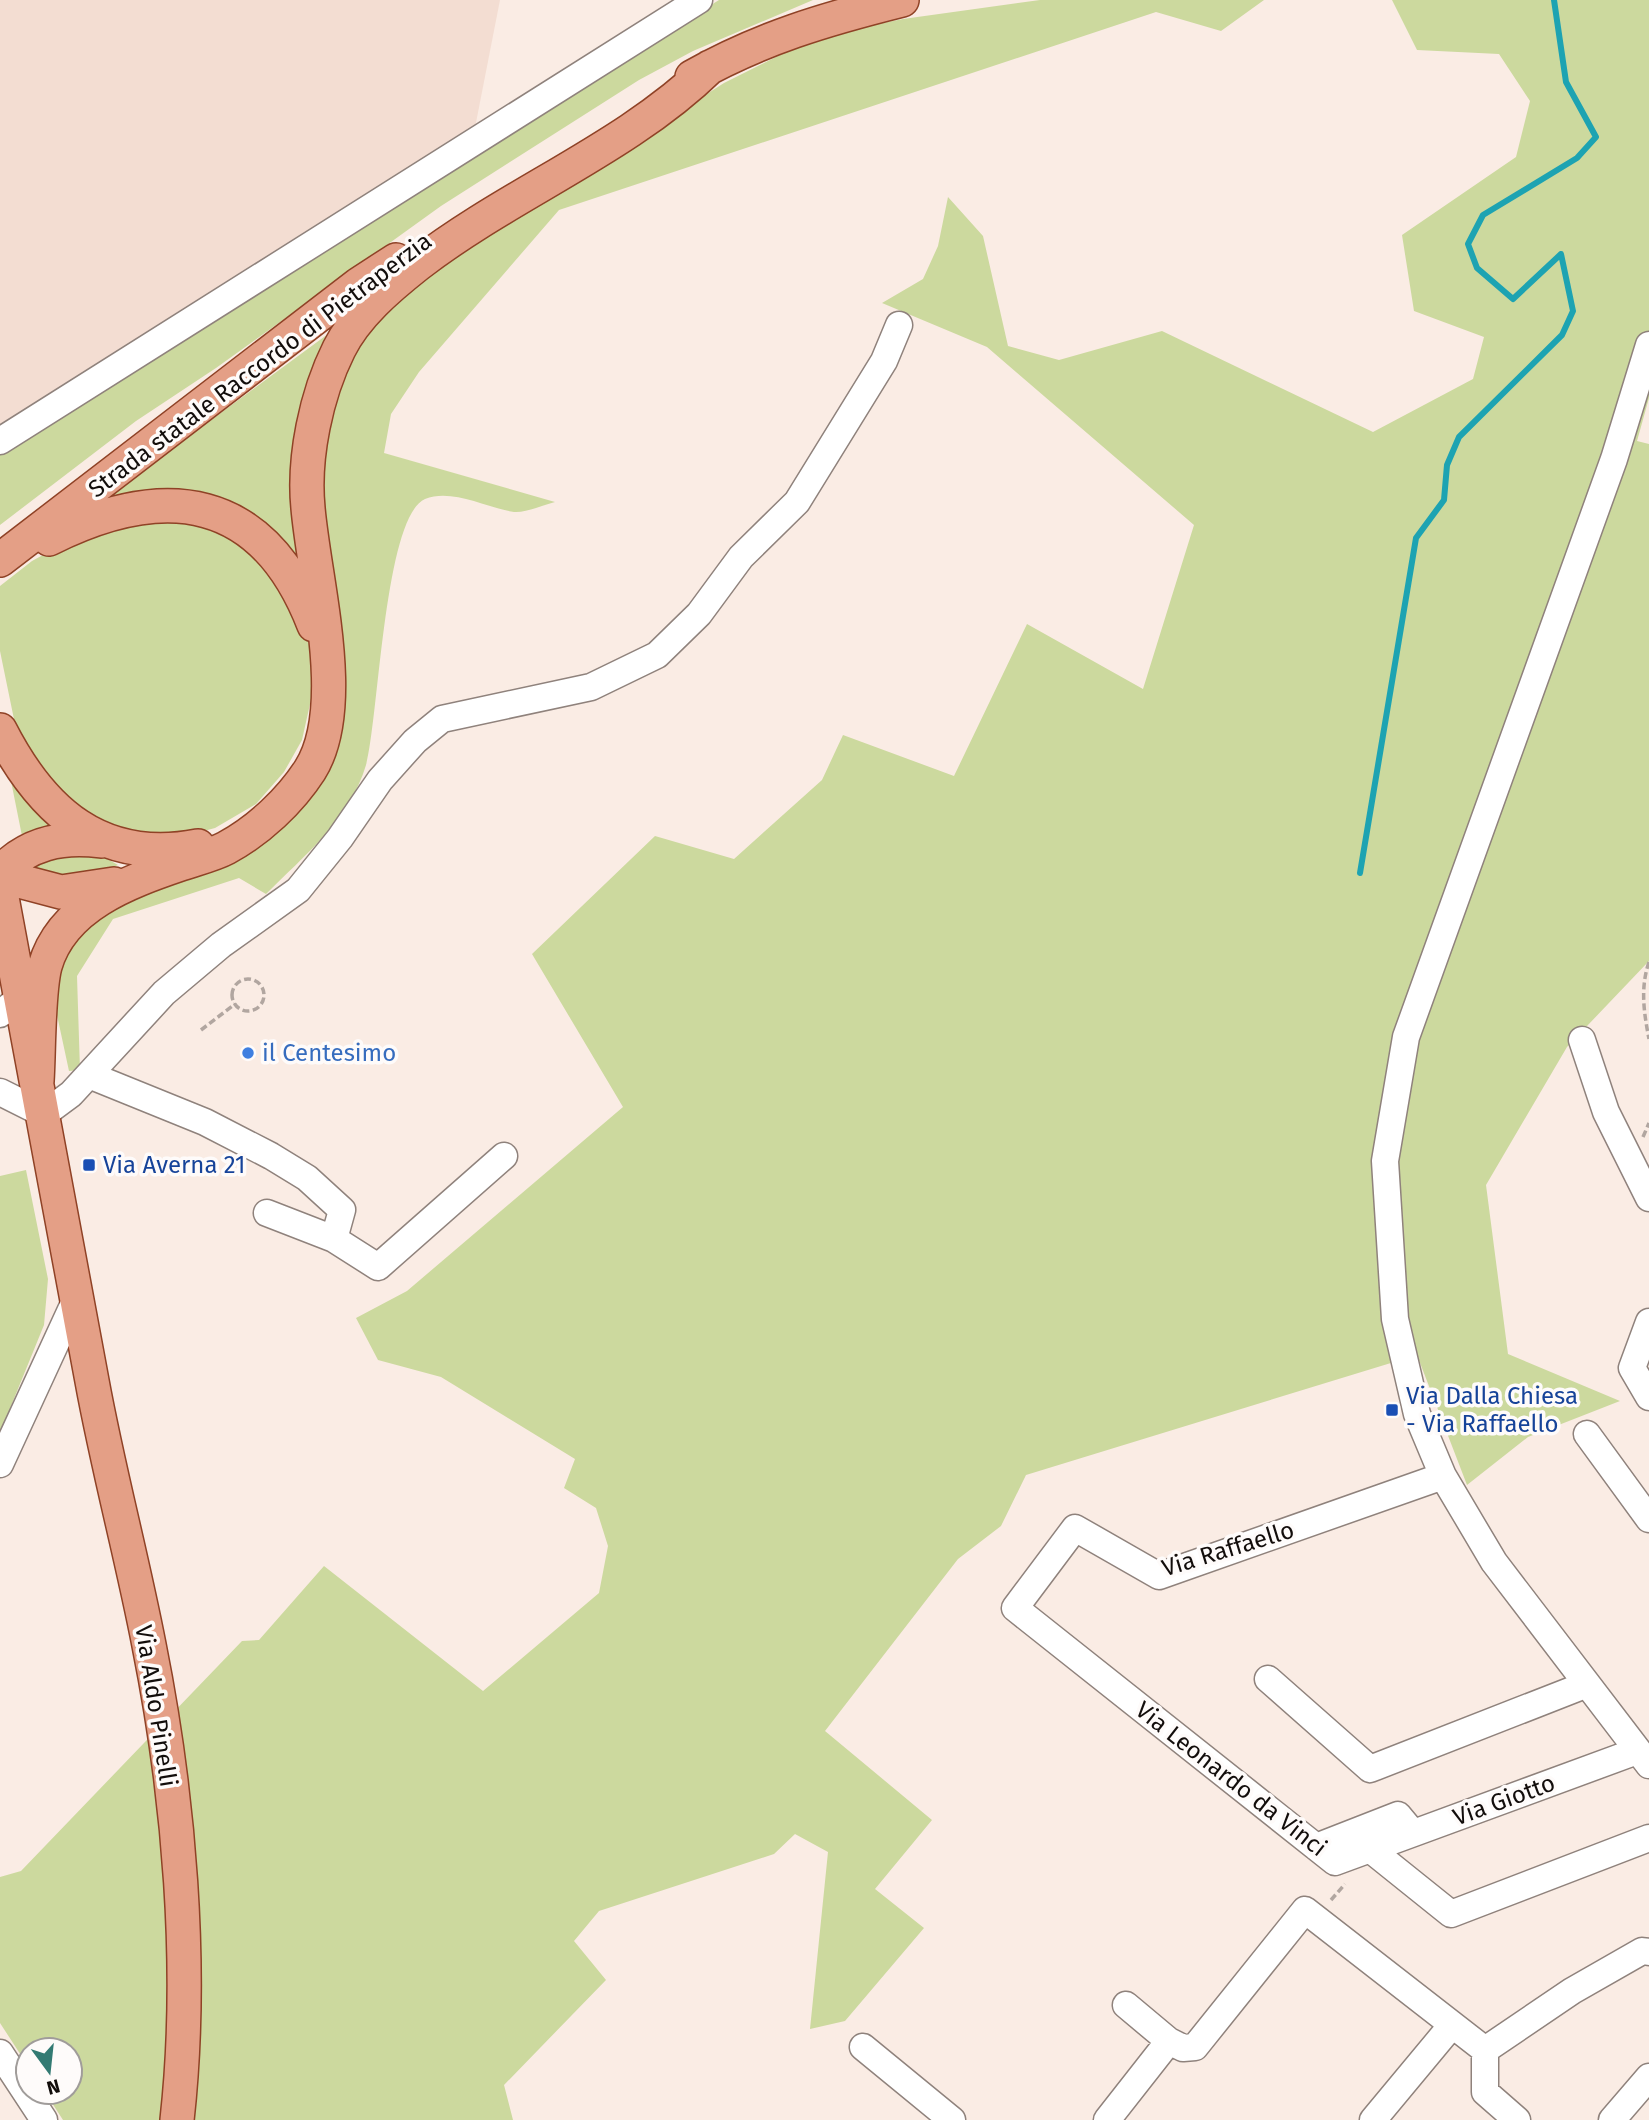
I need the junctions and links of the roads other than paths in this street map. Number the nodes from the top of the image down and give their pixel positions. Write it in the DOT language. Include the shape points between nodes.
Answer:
graph roads {
  1 [pos="699,0"];
  2 [pos="902,0"];
  3 [pos="710,67"];
  4 [pos="899,325"];
  5 [pos="1649,345"];
  6 [pos="210,398"];
  7 [pos="0,441"];
  8 [pos="0,537"];
  9 [pos="0,562"];
  10 [pos="326,656"];
  11 [pos="0,730"];
  12 [pos="239,839"];
  13 [pos="110,842"];
  14 [pos="0,874"];
  15 [pos="135,879"];
  16 [pos="0,887"];
  17 [pos="10,1006"];
  18 [pos="1582,1041"];
  19 [pos="89,1075"];
  20 [pos="37,1081"];
  21 [pos="0,1092"];
  22 [pos="44,1114"];
  23 [pos="504,1156"];
  24 [pos="1649,1198"];
  25 [pos="267,1213"];
  26 [pos="334,1239"];
  27 [pos="77,1297"];
  28 [pos="1649,1322"];
  29 [pos="1649,1397"];
  30 [pos="1587,1434"];
  31 [pos="0,1464"];
  32 [pos="1444,1476"];
  33 [pos="1649,1519"];
  34 [pos="1015,1608"];
  35 [pos="1268,1679"];
  36 [pos="1585,1685"];
  37 [pos="1643,1758"];
  38 [pos="1413,1833"];
  39 [pos="1649,1838"];
  40 [pos="1370,1849"];
  41 [pos="1332,1864"];
  42 [pos="1649,1952"];
  43 [pos="1126,2005"];
  44 [pos="1452,2025"];
  45 [pos="1169,2041"];
  46 [pos="863,2047"];
  47 [pos="1485,2050"];
  48 [pos="0,2053"];
  49 [pos="1649,2077"];
  50 [pos="44,2120"];
  51 [pos="177,2120"];
  52 [pos="952,2120"];
  53 [pos="1107,2120"];
  54 [pos="1373,2120"];
  55 [pos="1517,2120"];
  56 [pos="1612,2120"];
  1 -- 7 [label="street"];
  2 -- 3 [label="main road, Strada statale Raccordo di Pietraperzia" via="758,42"];
  3 -- 6 [label="main road, Strada statale Raccordo di Pietraperzia" via="607,126 359,284"];
  3 -- 10 [label="main road" via="678,98 447,241 382,292 340,348 318,408 309,460 307,506"];
  4 -- 19 [label="street" via="884,361 797,502 741,557 699,614 657,654 591,687 442,719 380,780 298,890 164,993"];
  5 -- 32 [label="street" via="1614,459 1406,1037 1385,1161 1395,1319 1417,1414"];
  6 -- 8 [label="main road" via="128,440"];
  6 -- 9 [label="main road, Strada statale Raccordo di Pietraperzia"];
  9 -- 10 [label="main road" via="78,524 118,511 166,504 198,508 225,518 264,543 296,586"];
  10 -- 12 [label="main road" via="327,712 315,762 293,797"];
  11 -- 13 [label="main road" via="29,780 56,811 86,833"];
  12 -- 13 [label="main road" via="179,848 131,849"];
  12 -- 15 [label="main road" via="225,849"];
  13 -- 14 [label="main road" via="77,838 42,844 24,852"];
  14 -- 15 [label="main road" via="61,892"];
  15 -- 20 [label="main road" via="82,910 57,939 45,967"];
  16 -- 17 [label="main road"];
  17 -- 20 [label="main road"];
  18 -- 24 [label="street" via="1606,1112"];
  19 -- 22 [label="street"];
  19 -- 26 [label="street" via="205,1122 307,1178 342,1210"];
  20 -- 22 [label="main road, Via Aldo Pinelli"];
  21 -- 22 [label="street"];
  22 -- 27 [label="main road, Via Aldo Pinelli"];
  23 -- 26 [label="street" via="378,1267"];
  25 -- 26 [label="street"];
  27 -- 31 [label="street"];
  27 -- 51 [label="main road, Via Aldo Pinelli" via="164,1738 183,1943 184,2041"];
  28 -- 29 [label="street" via="1632,1368"];
  30 -- 33 [label="street"];
  32 -- 34 [label="street, Via Raffaello" via="1159,1576 1075,1528"];
  32 -- 36 [label="street" via="1494,1562"];
  34 -- 41 [label="street, Via Leonardo da Vinci"];
  35 -- 36 [label="street" via="1370,1769"];
  36 -- 37 [label="street"];
  37 -- 38 [label="street, Via Giotto"];
  38 -- 40 [label="street, Via Giotto"];
  38 -- 41 [label="street" via="1398,1815"];
  39 -- 40 [label="street" via="1451,1914"];
  40 -- 41 [label="street, Via Leonardo da Vinci"];
  42 -- 47 [label="street" via="1642,1951 1572,1991"];
  43 -- 45 [label="street"];
  44 -- 45 [label="street" via="1305,1910 1195,2046 1183,2048"];
  44 -- 47 [label="street"];
  44 -- 54 [label="street"];
  45 -- 53 [label="street"];
  46 -- 52 [label="street"];
  47 -- 55 [label="street" via="1485,2092"];
  48 -- 50 [label="street"];
  49 -- 56 [label="street"];
}
